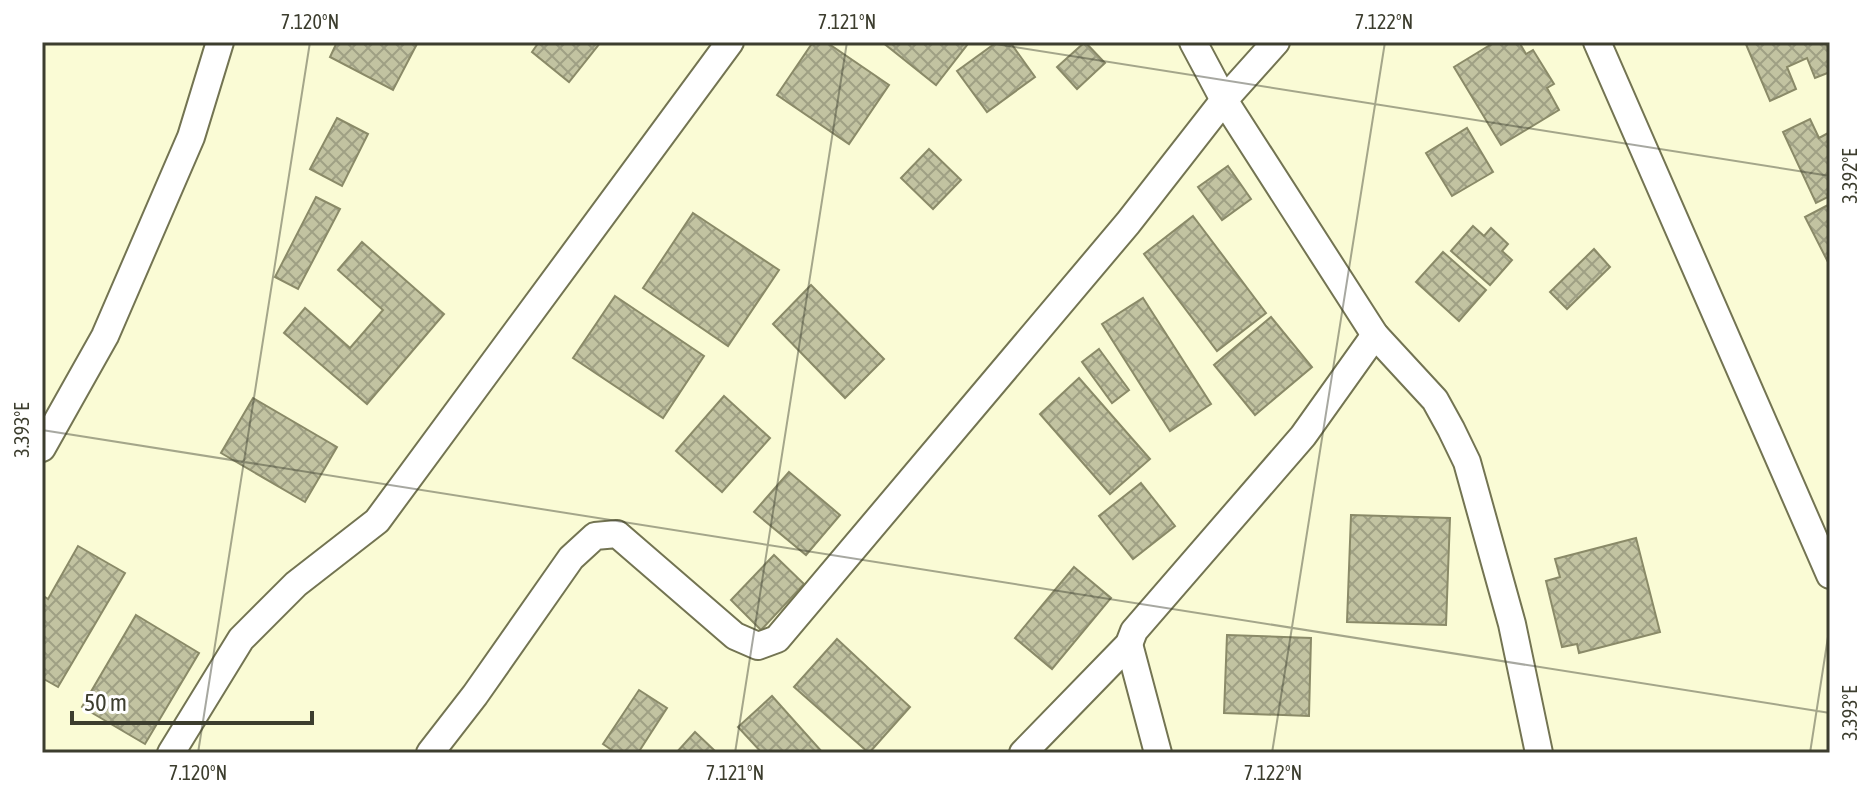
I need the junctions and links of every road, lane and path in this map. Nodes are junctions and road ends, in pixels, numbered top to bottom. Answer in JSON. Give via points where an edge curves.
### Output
{"nodes":[{"id":1,"x":220,"y":42,"type":"edge"},
{"id":2,"x":730,"y":42,"type":"edge"},
{"id":3,"x":1193,"y":42,"type":"edge"},
{"id":4,"x":1276,"y":42,"type":"edge"},
{"id":5,"x":1597,"y":42,"type":"edge"},
{"id":6,"x":1224,"y":100,"type":"junction"},
{"id":7,"x":1375,"y":335,"type":"junction"},
{"id":8,"x":42,"y":448,"type":"edge"},
{"id":9,"x":1830,"y":575,"type":"edge"},
{"id":10,"x":1129,"y":644,"type":"junction"},
{"id":11,"x":171,"y":753,"type":"edge"},
{"id":12,"x":430,"y":753,"type":"edge"},
{"id":13,"x":1023,"y":753,"type":"edge"},
{"id":14,"x":1158,"y":753,"type":"edge"},
{"id":15,"x":1539,"y":753,"type":"edge"}],
"edges":[{"from":1,"to":8,"type":"street","via":[[191,137],[105,336]]},
{"from":2,"to":11,"type":"street","via":[[377,521],[296,584],[241,639]]},
{"from":3,"to":6,"type":"street"},
{"from":4,"to":6,"type":"street"},
{"from":5,"to":9,"type":"street"},
{"from":6,"to":7,"type":"street"},
{"from":6,"to":12,"type":"street","via":[[1128,223],[777,639],[758,646],[735,636],[617,534],[595,536],[571,558]]},
{"from":7,"to":10,"type":"street","via":[[1303,436],[1134,631]]},
{"from":7,"to":15,"type":"street","via":[[1435,400],[1467,462],[1512,624]]},
{"from":10,"to":13,"type":"street"},
{"from":10,"to":14,"type":"street"}]}
